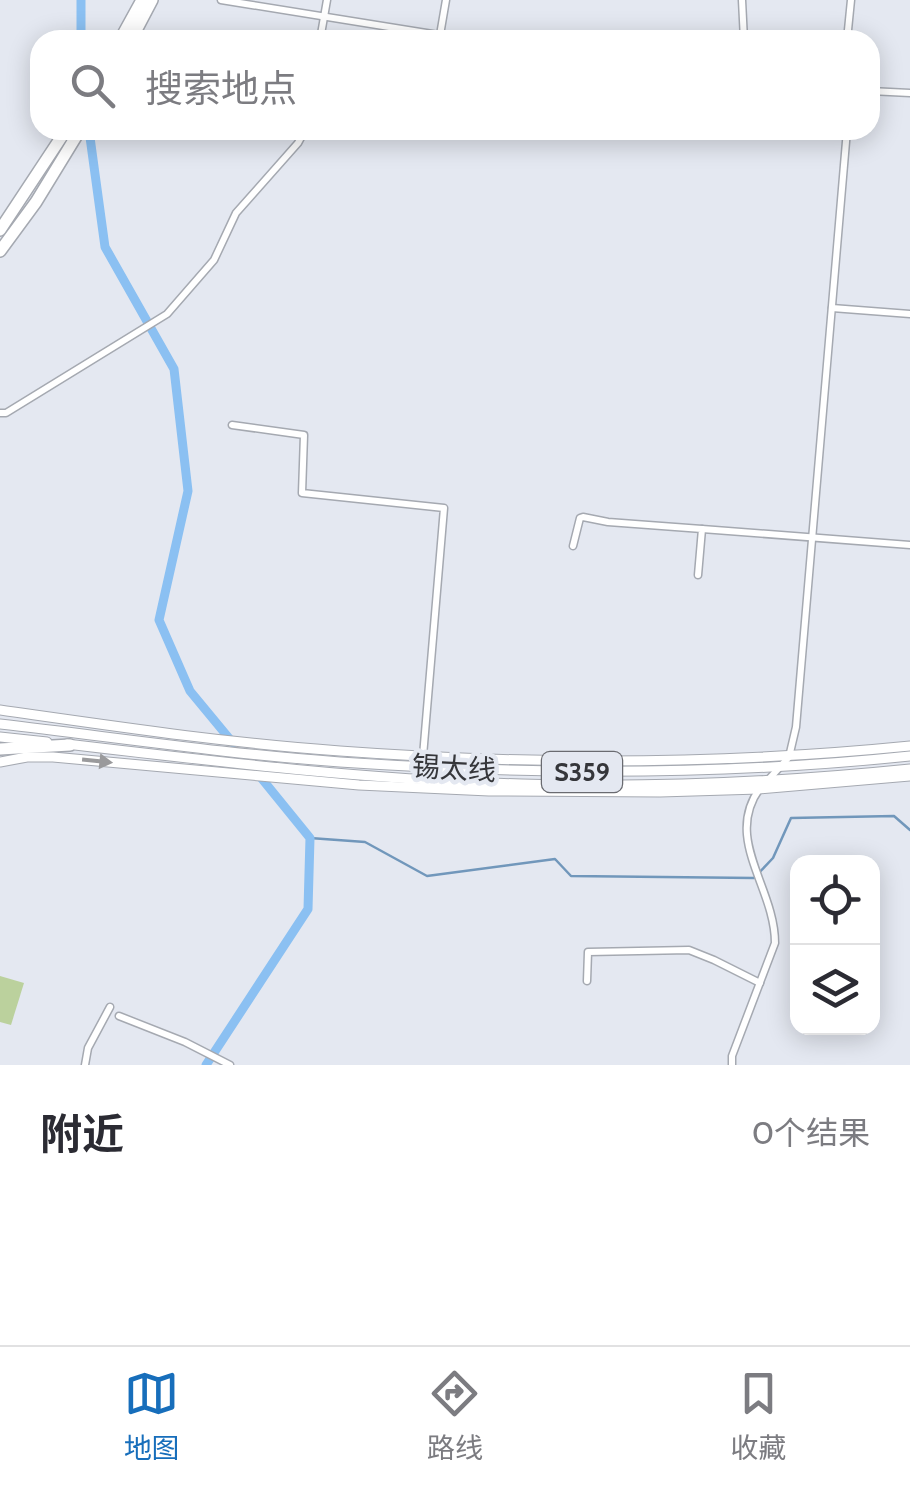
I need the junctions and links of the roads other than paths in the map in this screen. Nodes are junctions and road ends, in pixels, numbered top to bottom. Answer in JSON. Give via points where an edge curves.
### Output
{"nodes":[{"id":1,"x":142,"y":0,"type":"edge"},
{"id":2,"x":152,"y":0,"type":"edge"},
{"id":3,"x":221,"y":0,"type":"edge"},
{"id":4,"x":326,"y":0,"type":"edge"},
{"id":5,"x":446,"y":0,"type":"edge"},
{"id":6,"x":742,"y":0,"type":"edge"},
{"id":7,"x":851,"y":0,"type":"edge"},
{"id":8,"x":324,"y":16,"type":"junction"},
{"id":9,"x":126,"y":30,"type":"edge"},
{"id":10,"x":137,"y":30,"type":"edge"},
{"id":11,"x":322,"y":30,"type":"edge"},
{"id":12,"x":409,"y":30,"type":"edge"},
{"id":13,"x":441,"y":30,"type":"edge"},
{"id":14,"x":744,"y":30,"type":"edge"},
{"id":15,"x":849,"y":30,"type":"edge"},
{"id":16,"x":880,"y":92,"type":"edge"},
{"id":17,"x":910,"y":93,"type":"edge"},
{"id":18,"x":59,"y":140,"type":"edge"},
{"id":19,"x":74,"y":140,"type":"edge"},
{"id":20,"x":299,"y":140,"type":"edge"},
{"id":21,"x":846,"y":140,"type":"edge"},
{"id":22,"x":0,"y":230,"type":"edge"},
{"id":23,"x":2,"y":248,"type":"edge"},
{"id":24,"x":832,"y":308,"type":"junction"},
{"id":25,"x":910,"y":314,"type":"edge"},
{"id":26,"x":0,"y":413,"type":"edge"},
{"id":27,"x":232,"y":426,"type":"dead end"},
{"id":28,"x":702,"y":529,"type":"junction"},
{"id":29,"x":812,"y":536,"type":"junction"},
{"id":30,"x":910,"y":545,"type":"edge"},
{"id":31,"x":572,"y":546,"type":"dead end"},
{"id":32,"x":698,"y":575,"type":"dead end"},
{"id":33,"x":0,"y":710,"type":"edge"},
{"id":34,"x":0,"y":724,"type":"edge"},
{"id":35,"x":0,"y":736,"type":"edge"},
{"id":36,"x":216,"y":744,"type":"junction"},
{"id":37,"x":70,"y":745,"type":"junction"},
{"id":38,"x":910,"y":746,"type":"edge"},
{"id":39,"x":0,"y":749,"type":"edge"},
{"id":40,"x":424,"y":756,"type":"junction"},
{"id":41,"x":910,"y":756,"type":"edge"},
{"id":42,"x":789,"y":757,"type":"junction"},
{"id":43,"x":0,"y":762,"type":"edge"},
{"id":44,"x":780,"y":768,"type":"junction"},
{"id":45,"x":910,"y":769,"type":"edge"},
{"id":46,"x":910,"y":776,"type":"edge"},
{"id":47,"x":769,"y":779,"type":"junction"},
{"id":48,"x":759,"y":789,"type":"junction"},
{"id":49,"x":587,"y":982,"type":"dead end"},
{"id":50,"x":760,"y":983,"type":"junction"},
{"id":51,"x":110,"y":1007,"type":"dead end"},
{"id":52,"x":119,"y":1016,"type":"dead end"},
{"id":53,"x":85,"y":1065,"type":"edge"},
{"id":54,"x":230,"y":1065,"type":"edge"},
{"id":55,"x":732,"y":1065,"type":"edge"}],
"edges":[{"from":1,"to":9,"type":"highway"},
{"from":2,"to":10,"type":"highway"},
{"from":3,"to":8,"type":"street"},
{"from":4,"to":8,"type":"street"},
{"from":5,"to":13,"type":"street"},
{"from":6,"to":14,"type":"street"},
{"from":7,"to":15,"type":"street"},
{"from":8,"to":11,"type":"street"},
{"from":8,"to":12,"type":"street"},
{"from":16,"to":17,"type":"street"},
{"from":18,"to":22,"type":"highway"},
{"from":19,"to":23,"type":"highway"},
{"from":20,"to":26,"type":"street","via":[[236,213],[214,260],[164,316]]},
{"from":21,"to":24,"type":"street"},
{"from":24,"to":25,"type":"street"},
{"from":24,"to":29,"type":"street"},
{"from":27,"to":40,"type":"street","via":[[304,435],[302,493],[444,508]]},
{"from":28,"to":29,"type":"street"},
{"from":28,"to":31,"type":"street","via":[[583,516]]},
{"from":28,"to":32,"type":"street"},
{"from":29,"to":30,"type":"street"},
{"from":29,"to":42,"type":"street"},
{"from":33,"to":36,"type":"main road"},
{"from":34,"to":36,"type":"main road","name":"锡太线","number":"S359"},
{"from":35,"to":37,"type":"main road","name":"锡太线","number":"S359"},
{"from":36,"to":40,"type":"main road"},
{"from":36,"to":44,"type":"main road","name":"锡太线","number":"S359","via":[[336,762],[504,770]]},
{"from":37,"to":39,"type":"highway"},
{"from":37,"to":47,"type":"main road","name":"锡太线","number":"S359","via":[[266,767],[523,784]]},
{"from":38,"to":42,"type":"main road"},
{"from":40,"to":42,"type":"main road","via":[[638,762]]},
{"from":41,"to":44,"type":"main road","name":"锡太线","number":"S359"},
{"from":42,"to":44,"type":"street"},
{"from":43,"to":48,"type":"main road","one_way":true,"via":[[53,757],[489,791]]},
{"from":44,"to":47,"type":"street"},
{"from":45,"to":47,"type":"main road","name":"锡太线","number":"S359"},
{"from":46,"to":48,"type":"main road"},
{"from":47,"to":48,"type":"street"},
{"from":48,"to":50,"type":"street","via":[[750,802],[746,836],[775,930]]},
{"from":49,"to":50,"type":"street","via":[[588,952],[688,950]]},
{"from":50,"to":55,"type":"street"},
{"from":51,"to":53,"type":"street"},
{"from":52,"to":54,"type":"street"}]}
